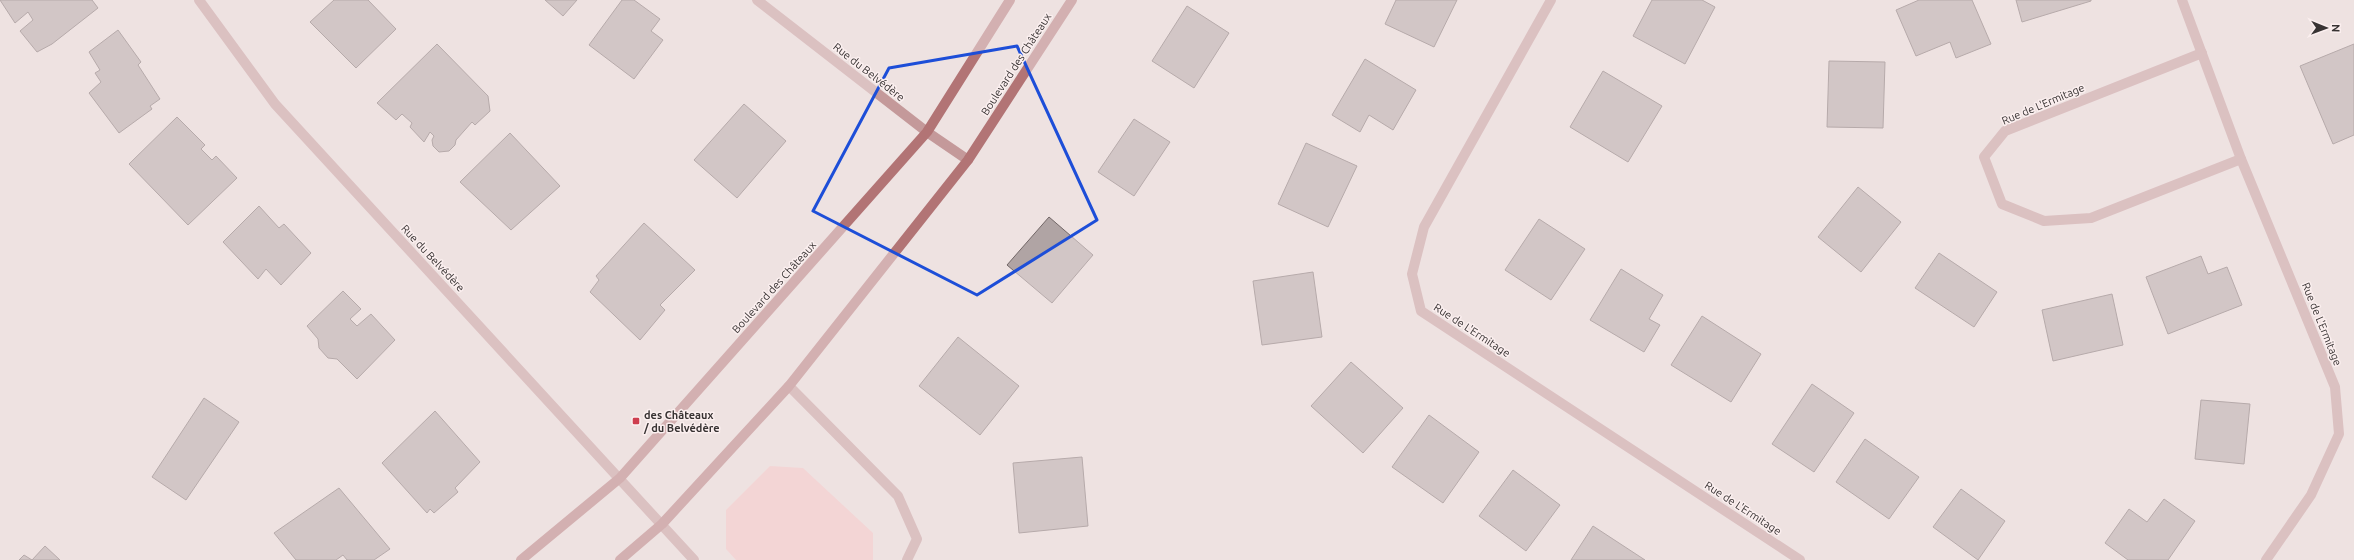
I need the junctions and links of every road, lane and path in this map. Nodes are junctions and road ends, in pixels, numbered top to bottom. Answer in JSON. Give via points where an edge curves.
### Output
{"nodes":[{"id":1,"x":199,"y":0,"type":"edge"},
{"id":2,"x":757,"y":0,"type":"edge"},
{"id":3,"x":1010,"y":0,"type":"edge"},
{"id":4,"x":1072,"y":0,"type":"edge"},
{"id":5,"x":1550,"y":0,"type":"edge"},
{"id":6,"x":2182,"y":0,"type":"edge"},
{"id":7,"x":2202,"y":53,"type":"junction"},
{"id":8,"x":927,"y":132,"type":"junction"},
{"id":9,"x":2241,"y":159,"type":"junction"},
{"id":10,"x":968,"y":160,"type":"junction"},
{"id":11,"x":788,"y":386,"type":"junction"},
{"id":12,"x":620,"y":478,"type":"junction"},
{"id":13,"x":662,"y":524,"type":"junction"},
{"id":14,"x":520,"y":560,"type":"edge"},
{"id":15,"x":620,"y":560,"type":"edge"},
{"id":16,"x":694,"y":560,"type":"edge"},
{"id":17,"x":907,"y":560,"type":"edge"},
{"id":18,"x":1800,"y":560,"type":"edge"},
{"id":19,"x":2266,"y":560,"type":"edge"}],
"edges":[{"from":1,"to":12,"type":"street","name":"Rue du Belvédère","via":[[275,104]]},
{"from":2,"to":8,"type":"street","name":"Rue du Belvédère"},
{"from":3,"to":8,"type":"street","name":"Boulevard des Châteaux"},
{"from":4,"to":10,"type":"street","name":"Boulevard des Châteaux"},
{"from":5,"to":18,"type":"street","name":"Rue de L'Ermitage","via":[[1424,227],[1412,274],[1421,311]]},
{"from":6,"to":7,"type":"street","name":"Rue de L'Ermitage"},
{"from":7,"to":9,"type":"street","name":"Rue de L'Ermitage"},
{"from":7,"to":9,"type":"street","name":"Rue de L'Ermitage","via":[[2005,131],[1984,157],[2002,204],[2044,221],[2091,218]]},
{"from":8,"to":10,"type":"street","name":"Rue du Belvédère"},
{"from":8,"to":12,"type":"street","name":"Boulevard des Châteaux"},
{"from":9,"to":19,"type":"street","name":"Rue de L'Ermitage","via":[[2335,387],[2339,434],[2311,495]]},
{"from":10,"to":11,"type":"street","name":"Boulevard des Châteaux"},
{"from":11,"to":13,"type":"street","name":"Boulevard des Châteaux"},
{"from":11,"to":17,"type":"street","via":[[898,496],[916,539]]},
{"from":12,"to":13,"type":"street","name":"Rue du Belvédère"},
{"from":12,"to":14,"type":"street","name":"Boulevard des Châteaux"},
{"from":13,"to":15,"type":"street","name":"Boulevard des Châteaux"},
{"from":13,"to":16,"type":"street"}]}
